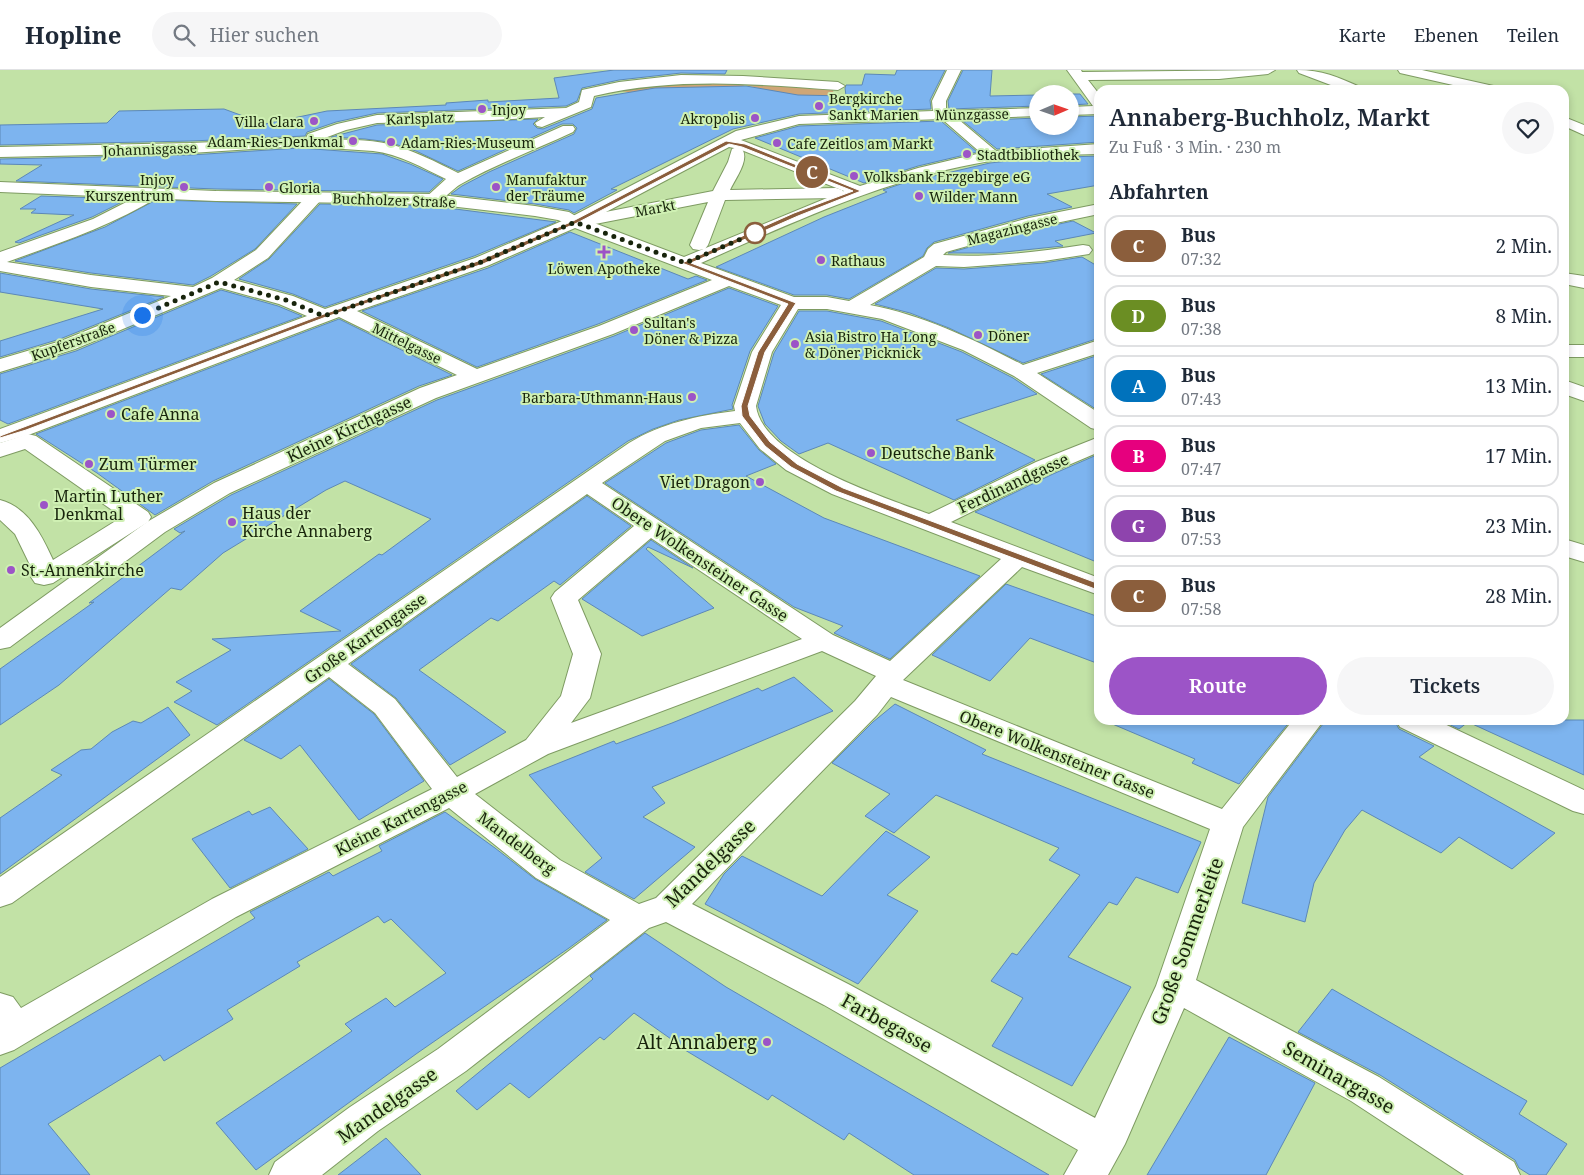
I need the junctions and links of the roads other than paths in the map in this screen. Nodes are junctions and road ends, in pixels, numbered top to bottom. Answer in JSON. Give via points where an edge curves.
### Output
{"nodes":[{"id":1,"x":954,"y":70,"type":"edge"},
{"id":2,"x":1268,"y":70,"type":"edge"},
{"id":3,"x":1304,"y":70,"type":"edge"},
{"id":4,"x":1405,"y":70,"type":"edge"},
{"id":5,"x":846,"y":72,"type":"dead end"},
{"id":6,"x":1076,"y":73,"type":"edge"},
{"id":7,"x":1344,"y":85,"type":"edge"},
{"id":8,"x":1471,"y":85,"type":"edge"},
{"id":9,"x":1094,"y":97,"type":"edge"},
{"id":10,"x":843,"y":103,"type":"junction"},
{"id":11,"x":574,"y":110,"type":"junction"},
{"id":12,"x":1094,"y":110,"type":"edge"},
{"id":13,"x":1079,"y":111,"type":"edge"},
{"id":14,"x":1029,"y":112,"type":"edge"},
{"id":15,"x":942,"y":114,"type":"junction"},
{"id":16,"x":493,"y":116,"type":"junction"},
{"id":17,"x":377,"y":119,"type":"joint"},
{"id":18,"x":542,"y":122,"type":"junction"},
{"id":19,"x":1569,"y":124,"type":"edge"},
{"id":20,"x":1584,"y":131,"type":"edge"},
{"id":21,"x":300,"y":142,"type":"junction"},
{"id":22,"x":1094,"y":149,"type":"edge"},
{"id":23,"x":0,"y":152,"type":"edge"},
{"id":24,"x":733,"y":152,"type":"junction"},
{"id":25,"x":993,"y":156,"type":"junction"},
{"id":26,"x":719,"y":157,"type":"dead end"},
{"id":27,"x":458,"y":179,"type":"junction"},
{"id":28,"x":0,"y":187,"type":"edge"},
{"id":29,"x":858,"y":191,"type":"junction"},
{"id":30,"x":154,"y":193,"type":"junction"},
{"id":31,"x":836,"y":193,"type":"dead end"},
{"id":32,"x":719,"y":195,"type":"junction"},
{"id":33,"x":743,"y":195,"type":"junction"},
{"id":34,"x":316,"y":197,"type":"junction"},
{"id":35,"x":432,"y":199,"type":"junction"},
{"id":36,"x":1094,"y":210,"type":"edge"},
{"id":37,"x":788,"y":211,"type":"dead end"},
{"id":38,"x":583,"y":221,"type":"junction"},
{"id":39,"x":1030,"y":223,"type":"junction"},
{"id":40,"x":699,"y":245,"type":"dead end"},
{"id":41,"x":1091,"y":252,"type":"edge"},
{"id":42,"x":0,"y":258,"type":"edge"},
{"id":43,"x":933,"y":260,"type":"junction"},
{"id":44,"x":685,"y":263,"type":"junction"},
{"id":45,"x":0,"y":266,"type":"edge"},
{"id":46,"x":730,"y":280,"type":"junction"},
{"id":47,"x":1569,"y":280,"type":"edge"},
{"id":48,"x":219,"y":282,"type":"junction"},
{"id":49,"x":1584,"y":282,"type":"edge"},
{"id":50,"x":196,"y":293,"type":"junction"},
{"id":51,"x":792,"y":303,"type":"junction"},
{"id":52,"x":851,"y":308,"type":"junction"},
{"id":53,"x":332,"y":313,"type":"junction"},
{"id":54,"x":1094,"y":348,"type":"edge"},
{"id":55,"x":1569,"y":351,"type":"edge"},
{"id":56,"x":1584,"y":351,"type":"edge"},
{"id":57,"x":0,"y":366,"type":"edge"},
{"id":58,"x":1022,"y":372,"type":"junction"},
{"id":59,"x":473,"y":375,"type":"junction"},
{"id":60,"x":1569,"y":388,"type":"edge"},
{"id":61,"x":1584,"y":395,"type":"edge"},
{"id":62,"x":746,"y":416,"type":"junction"},
{"id":63,"x":1094,"y":420,"type":"edge"},
{"id":64,"x":0,"y":436,"type":"edge"},
{"id":65,"x":1094,"y":446,"type":"edge"},
{"id":66,"x":0,"y":450,"type":"edge"},
{"id":67,"x":587,"y":484,"type":"junction"},
{"id":68,"x":0,"y":507,"type":"edge"},
{"id":69,"x":929,"y":524,"type":"junction"},
{"id":70,"x":650,"y":526,"type":"junction"},
{"id":71,"x":1569,"y":549,"type":"edge"},
{"id":72,"x":1584,"y":554,"type":"edge"},
{"id":73,"x":1018,"y":557,"type":"junction"},
{"id":74,"x":1094,"y":585,"type":"edge"},
{"id":75,"x":0,"y":641,"type":"edge"},
{"id":76,"x":824,"y":642,"type":"junction"},
{"id":77,"x":329,"y":662,"type":"junction"},
{"id":78,"x":890,"y":679,"type":"junction"},
{"id":79,"x":1305,"y":725,"type":"edge"},
{"id":80,"x":1421,"y":725,"type":"edge"},
{"id":81,"x":537,"y":747,"type":"junction"},
{"id":82,"x":452,"y":793,"type":"junction"},
{"id":83,"x":1584,"y":803,"type":"edge"},
{"id":84,"x":1228,"y":824,"type":"junction"},
{"id":85,"x":0,"y":894,"type":"edge"},
{"id":86,"x":652,"y":913,"type":"junction"},
{"id":87,"x":1175,"y":986,"type":"junction"},
{"id":88,"x":5,"y":1026,"type":"edge"},
{"id":89,"x":1104,"y":1144,"type":"junction"},
{"id":90,"x":290,"y":1175,"type":"edge"},
{"id":91,"x":1085,"y":1175,"type":"edge"},
{"id":92,"x":1499,"y":1175,"type":"edge"}],
"edges":[{"from":1,"to":15,"type":"street","via":[[939,101]]},
{"from":2,"to":6,"type":"street","via":[[1219,75]]},
{"from":3,"to":7,"type":"street"},
{"from":4,"to":8,"type":"street"},
{"from":5,"to":10,"type":"street"},
{"from":6,"to":9,"type":"street"},
{"from":10,"to":11,"type":"street","name":"Karlsplatz","via":[[734,78],[689,77],[612,86],[588,93],[586,104]]},
{"from":10,"to":15,"type":"street","name":"Münzgasse"},
{"from":10,"to":24,"type":"street","name":"Münzgasse","via":[[799,120],[741,134]]},
{"from":11,"to":16,"type":"street","name":"Karlsplatz"},
{"from":11,"to":18,"type":"street","name":"Karlsplatz"},
{"from":12,"to":13,"type":"street"},
{"from":14,"to":15,"type":"street","name":"Münzgasse"},
{"from":15,"to":25,"type":"street"},
{"from":16,"to":17,"type":"street","name":"Karlsplatz"},
{"from":16,"to":18,"type":"street","name":"Karlsplatz"},
{"from":17,"to":21,"type":"street","name":"Johannisgasse"},
{"from":18,"to":27,"type":"street","name":"Karlsplatz","via":[[568,129]]},
{"from":19,"to":20,"type":"street"},
{"from":21,"to":23,"type":"street","name":"Johannisgasse"},
{"from":21,"to":27,"type":"street","name":"Johannisgasse","via":[[387,148]]},
{"from":22,"to":25,"type":"street"},
{"from":24,"to":26,"type":"street"},
{"from":24,"to":29,"type":"street","via":[[744,146]]},
{"from":24,"to":32,"type":"street"},
{"from":24,"to":38,"type":"street","name":"Markt"},
{"from":25,"to":29,"type":"street","via":[[959,162]]},
{"from":27,"to":35,"type":"street"},
{"from":28,"to":30,"type":"street","name":"Buchholzer Straße"},
{"from":29,"to":44,"type":"street","via":[[796,214]]},
{"from":30,"to":34,"type":"street","name":"Buchholzer Straße"},
{"from":30,"to":42,"type":"street","via":[[104,220]]},
{"from":31,"to":33,"type":"street","name":"Markt"},
{"from":32,"to":33,"type":"street","name":"Markt"},
{"from":32,"to":38,"type":"street","name":"Markt"},
{"from":32,"to":40,"type":"street"},
{"from":33,"to":37,"type":"street","name":"Markt"},
{"from":34,"to":35,"type":"street","name":"Buchholzer Straße"},
{"from":34,"to":48,"type":"street","name":"Kupferstraße","via":[[262,254]]},
{"from":35,"to":38,"type":"street","name":"Buchholzer Straße","via":[[535,211]]},
{"from":36,"to":39,"type":"street","name":"Magazingasse"},
{"from":38,"to":44,"type":"street","name":"Markt"},
{"from":38,"to":53,"type":"street","via":[[481,262]]},
{"from":39,"to":41,"type":"street"},
{"from":39,"to":43,"type":"street","name":"Magazingasse","via":[[940,248],[934,253]]},
{"from":41,"to":43,"type":"street","via":[[964,262]]},
{"from":43,"to":52,"type":"street","name":"Magazingasse"},
{"from":44,"to":46,"type":"street","name":"Markt"},
{"from":45,"to":50,"type":"street"},
{"from":46,"to":51,"type":"street","name":"Markt"},
{"from":46,"to":59,"type":"street","name":"Kleine Kirchgasse","via":[[606,330]]},
{"from":47,"to":49,"type":"street"},
{"from":48,"to":50,"type":"street","name":"Kupferstraße"},
{"from":48,"to":53,"type":"street","name":"Mittelgasse"},
{"from":50,"to":57,"type":"street","name":"Kupferstraße","via":[[68,345]]},
{"from":51,"to":52,"type":"street","via":[[827,303]]},
{"from":51,"to":62,"type":"street","via":[[762,352],[744,406]]},
{"from":52,"to":58,"type":"street","via":[[887,314],[970,346]]},
{"from":53,"to":59,"type":"street","name":"Mittelgasse"},
{"from":53,"to":64,"type":"street"},
{"from":54,"to":58,"type":"street"},
{"from":55,"to":56,"type":"street"},
{"from":58,"to":63,"type":"street"},
{"from":59,"to":75,"type":"street","name":"Kleine Kirchgasse","via":[[222,488],[156,527]]},
{"from":60,"to":61,"type":"street"},
{"from":62,"to":67,"type":"street","name":"Große Kartengasse","via":[[698,422],[657,436]]},
{"from":62,"to":69,"type":"street","via":[[768,444],[794,465],[840,490]]},
{"from":65,"to":69,"type":"street","name":"Ferdinandgasse"},
{"from":66,"to":68,"type":"street","via":[[28,440],[139,517],[44,577],[45,569],[26,530]]},
{"from":67,"to":70,"type":"street","name":"Obere Wolkensteiner Gasse"},
{"from":67,"to":77,"type":"street","name":"Große Kartengasse"},
{"from":69,"to":73,"type":"street"},
{"from":70,"to":76,"type":"street","name":"Obere Wolkensteiner Gasse"},
{"from":70,"to":81,"type":"street","via":[[564,598],[586,654],[575,698]]},
{"from":71,"to":72,"type":"street"},
{"from":73,"to":74,"type":"street"},
{"from":73,"to":78,"type":"street","name":"Mandelgasse"},
{"from":76,"to":78,"type":"street","name":"Obere Wolkensteiner Gasse"},
{"from":76,"to":81,"type":"street","name":"Kleine Kartengasse"},
{"from":77,"to":82,"type":"street","name":"Mandelberg","via":[[385,706]]},
{"from":77,"to":85,"type":"street","name":"Große Kartengasse"},
{"from":78,"to":84,"type":"street","name":"Obere Wolkensteiner Gasse"},
{"from":78,"to":86,"type":"street","name":"Mandelgasse","via":[[866,708]]},
{"from":79,"to":84,"type":"street","name":"Große Sommerleite"},
{"from":80,"to":83,"type":"street"},
{"from":81,"to":82,"type":"street","name":"Kleine Kartengasse"},
{"from":82,"to":86,"type":"street","name":"Mandelberg","via":[[548,870]]},
{"from":82,"to":88,"type":"street","name":"Kleine Kartengasse","via":[[224,908]]},
{"from":84,"to":87,"type":"street","name":"Große Sommerleite"},
{"from":86,"to":89,"type":"street","name":"Farbegasse","via":[[837,995]]},
{"from":86,"to":90,"type":"street","name":"Mandelgasse"},
{"from":87,"to":89,"type":"street","name":"Große Sommerleite"},
{"from":87,"to":92,"type":"street","name":"Seminargasse","via":[[1365,1089]]},
{"from":89,"to":91,"type":"street","name":"Große Sommerleite"}]}
